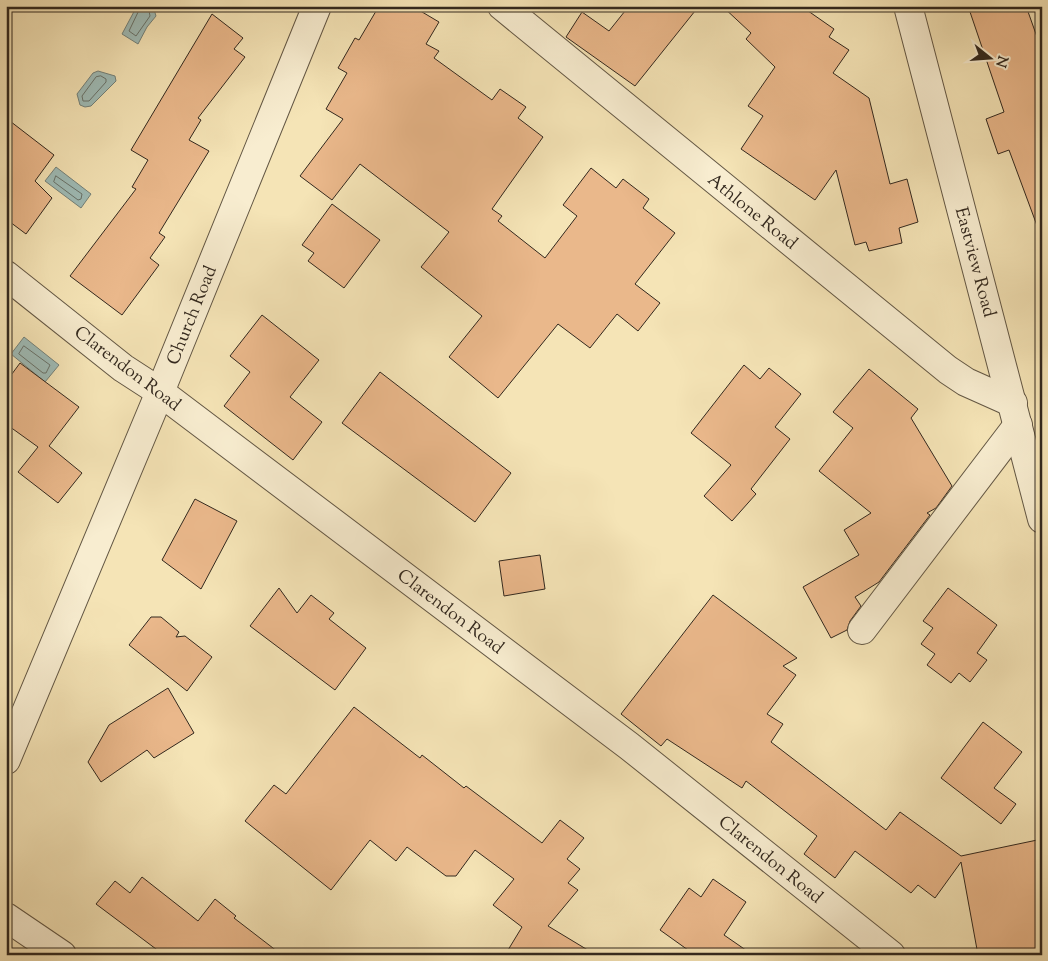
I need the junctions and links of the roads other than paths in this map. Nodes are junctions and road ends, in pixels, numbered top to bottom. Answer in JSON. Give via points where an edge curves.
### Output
{"nodes":[{"id":1,"x":317,"y":6,"type":"edge"},
{"id":2,"x":502,"y":6,"type":"edge"},
{"id":3,"x":908,"y":6,"type":"edge"},
{"id":4,"x":6,"y":275,"type":"edge"},
{"id":5,"x":160,"y":392,"type":"junction"},
{"id":6,"x":1016,"y":414,"type":"junction"},
{"id":7,"x":1042,"y":519,"type":"edge"},
{"id":8,"x":862,"y":630,"type":"dead end"},
{"id":9,"x":6,"y":760,"type":"edge"},
{"id":10,"x":6,"y":916,"type":"edge"},
{"id":11,"x":62,"y":955,"type":"edge"},
{"id":12,"x":891,"y":955,"type":"edge"}],
"edges":[{"from":1,"to":5,"type":"street","name":"Church Road"},
{"from":2,"to":6,"type":"street","name":"Athlone Road","via":[[948,370]]},
{"from":3,"to":6,"type":"street","name":"Eastview Road"},
{"from":4,"to":5,"type":"street","name":"Clarendon Road","via":[[123,368]]},
{"from":5,"to":9,"type":"street","name":"Church Road"},
{"from":5,"to":12,"type":"street","name":"Clarendon Road","via":[[629,746]]},
{"from":6,"to":7,"type":"street","name":"Eastview Road"},
{"from":6,"to":8,"type":"street"},
{"from":10,"to":11,"type":"street"}]}
